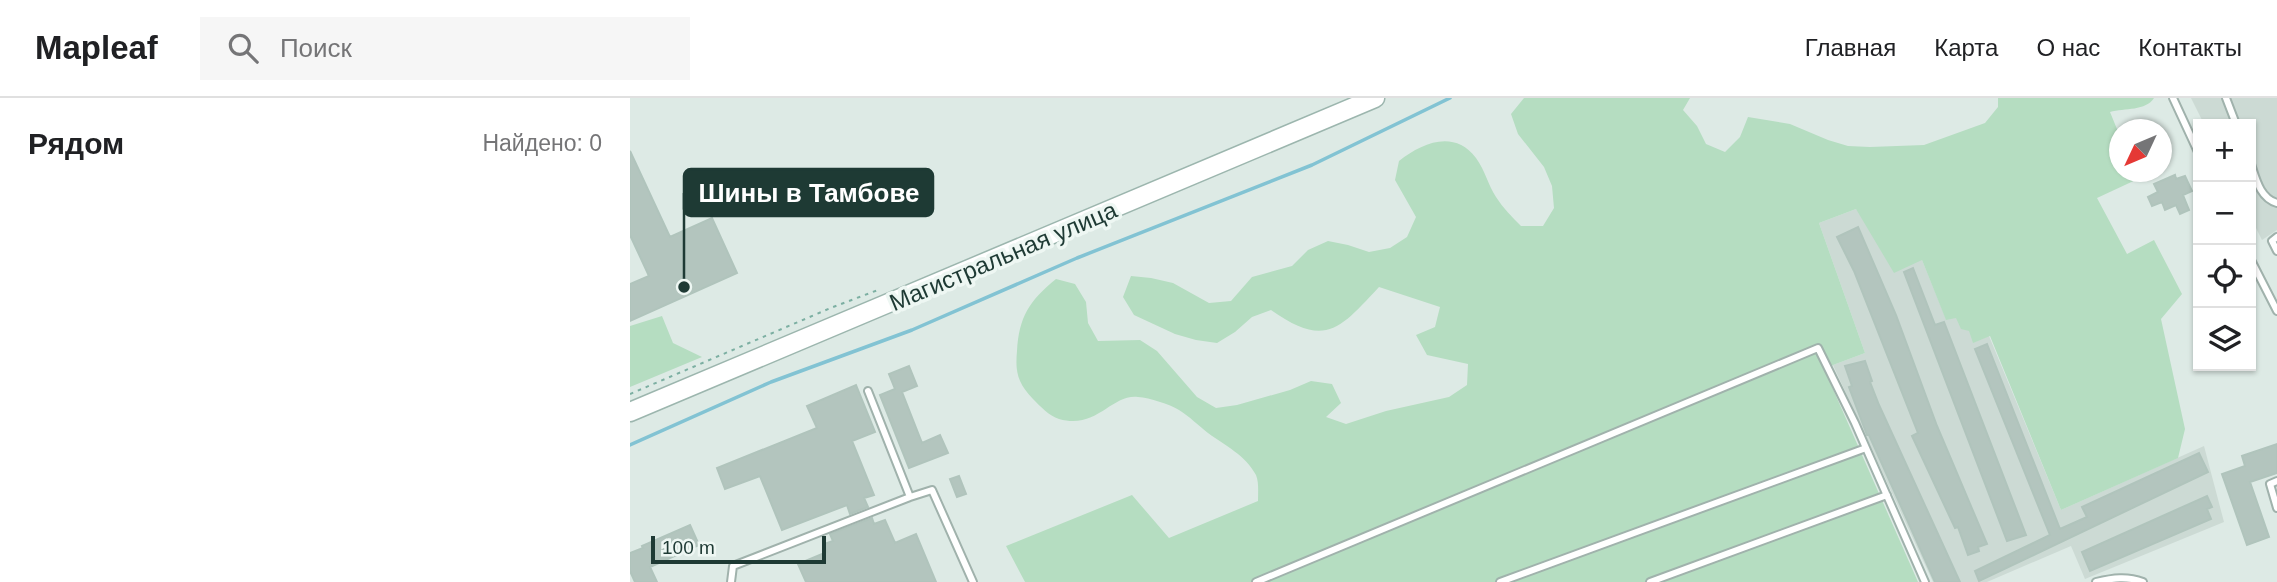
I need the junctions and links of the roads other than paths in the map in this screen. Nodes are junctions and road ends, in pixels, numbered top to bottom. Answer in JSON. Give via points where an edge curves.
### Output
{"nodes":[{"id":1,"x":1375,"y":98,"type":"edge"},
{"id":2,"x":2173,"y":98,"type":"edge"},
{"id":3,"x":2226,"y":98,"type":"edge"},
{"id":4,"x":2234,"y":119,"type":"edge"},
{"id":5,"x":2193,"y":141,"type":"edge"},
{"id":6,"x":2256,"y":177,"type":"edge"},
{"id":7,"x":2277,"y":203,"type":"edge"},
{"id":8,"x":2277,"y":237,"type":"edge"},
{"id":9,"x":2277,"y":251,"type":"edge"},
{"id":10,"x":2256,"y":270,"type":"edge"},
{"id":11,"x":2277,"y":312,"type":"edge"},
{"id":12,"x":868,"y":391,"type":"dead end"},
{"id":13,"x":630,"y":412,"type":"edge"},
{"id":14,"x":1866,"y":448,"type":"junction"},
{"id":15,"x":2277,"y":481,"type":"edge"},
{"id":16,"x":1887,"y":495,"type":"junction"},
{"id":17,"x":910,"y":497,"type":"junction"},
{"id":18,"x":2277,"y":508,"type":"edge"},
{"id":19,"x":731,"y":582,"type":"edge"},
{"id":20,"x":973,"y":582,"type":"edge"},
{"id":21,"x":1256,"y":582,"type":"edge"},
{"id":22,"x":1500,"y":582,"type":"edge"},
{"id":23,"x":1650,"y":582,"type":"edge"},
{"id":24,"x":1925,"y":582,"type":"edge"},
{"id":25,"x":2096,"y":582,"type":"edge"},
{"id":26,"x":2143,"y":582,"type":"edge"}],
"edges":[{"from":1,"to":13,"type":"main road","name":"Магистральная улица"},
{"from":2,"to":5,"type":"lane"},
{"from":3,"to":4,"type":"lane"},
{"from":6,"to":7,"type":"lane","via":[[2263,195]]},
{"from":8,"to":9,"type":"lane","via":[[2272,241]]},
{"from":10,"to":11,"type":"lane"},
{"from":12,"to":17,"type":"lane"},
{"from":14,"to":16,"type":"lane"},
{"from":14,"to":21,"type":"lane","via":[[1818,348]]},
{"from":14,"to":22,"type":"lane"},
{"from":15,"to":18,"type":"lane","via":[[2270,484]]},
{"from":16,"to":23,"type":"lane"},
{"from":16,"to":24,"type":"lane"},
{"from":17,"to":19,"type":"lane","via":[[733,566]]},
{"from":17,"to":20,"type":"lane","via":[[932,491]]},
{"from":25,"to":26,"type":"lane","via":[[2132,578]]}]}
